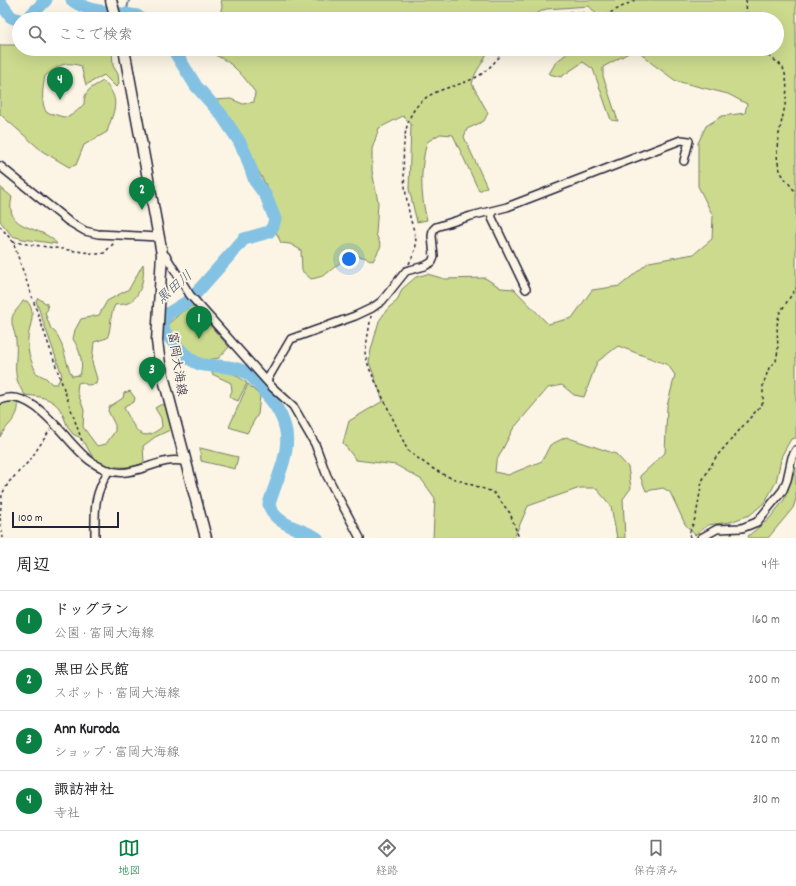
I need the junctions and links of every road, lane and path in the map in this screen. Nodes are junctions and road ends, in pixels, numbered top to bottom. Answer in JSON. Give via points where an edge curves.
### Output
{"nodes":[{"id":1,"x":111,"y":0,"type":"edge"},
{"id":2,"x":635,"y":0,"type":"edge"},
{"id":3,"x":746,"y":0,"type":"edge"},
{"id":4,"x":114,"y":12,"type":"edge"},
{"id":5,"x":612,"y":12,"type":"edge"},
{"id":6,"x":747,"y":12,"type":"edge"},
{"id":7,"x":125,"y":56,"type":"edge"},
{"id":8,"x":499,"y":56,"type":"edge"},
{"id":9,"x":768,"y":56,"type":"edge"},
{"id":10,"x":684,"y":161,"type":"dead end"},
{"id":11,"x":0,"y":166,"type":"edge"},
{"id":12,"x":796,"y":193,"type":"edge"},
{"id":13,"x":491,"y":212,"type":"junction"},
{"id":14,"x":0,"y":226,"type":"edge"},
{"id":15,"x":121,"y":235,"type":"junction"},
{"id":16,"x":159,"y":237,"type":"junction"},
{"id":17,"x":13,"y":242,"type":"junction"},
{"id":18,"x":162,"y":254,"type":"junction"},
{"id":19,"x":406,"y":272,"type":"junction"},
{"id":20,"x":796,"y":288,"type":"edge"},
{"id":21,"x":526,"y":289,"type":"dead end"},
{"id":22,"x":372,"y":308,"type":"junction"},
{"id":23,"x":267,"y":380,"type":"junction"},
{"id":24,"x":0,"y":400,"type":"edge"},
{"id":25,"x":54,"y":423,"type":"junction"},
{"id":26,"x":83,"y":445,"type":"dead end"},
{"id":27,"x":796,"y":450,"type":"edge"},
{"id":28,"x":186,"y":462,"type":"junction"},
{"id":29,"x":109,"y":470,"type":"junction"},
{"id":30,"x":0,"y":517,"type":"edge"},
{"id":31,"x":3,"y":538,"type":"edge"},
{"id":32,"x":95,"y":538,"type":"edge"},
{"id":33,"x":206,"y":538,"type":"edge"},
{"id":34,"x":360,"y":538,"type":"edge"},
{"id":35,"x":519,"y":538,"type":"edge"},
{"id":36,"x":690,"y":538,"type":"edge"},
{"id":37,"x":701,"y":538,"type":"edge"}],
"edges":[{"from":1,"to":4,"type":"main road"},
{"from":2,"to":5,"type":"path"},
{"from":3,"to":6,"type":"path"},
{"from":7,"to":16,"type":"main road","name":"富岡大海線"},
{"from":8,"to":19,"type":"path","via":[[483,73],[429,96],[414,110],[405,143],[404,172],[416,245]]},
{"from":9,"to":12,"type":"path","via":[[782,67],[788,80],[789,91],[777,154],[779,169]]},
{"from":10,"to":13,"type":"street","via":[[689,140],[681,140]]},
{"from":11,"to":15,"type":"street","via":[[62,216],[85,231]]},
{"from":13,"to":19,"type":"street","via":[[436,227],[432,236],[432,262]]},
{"from":13,"to":21,"type":"street"},
{"from":14,"to":17,"type":"path"},
{"from":15,"to":16,"type":"street"},
{"from":15,"to":17,"type":"path","via":[[104,253],[70,251]]},
{"from":16,"to":18,"type":"main road","name":"富岡大海線"},
{"from":17,"to":26,"type":"path"},
{"from":18,"to":23,"type":"street","via":[[166,256],[192,297]]},
{"from":18,"to":28,"type":"main road","name":"富岡大海線","via":[[157,341],[165,389]]},
{"from":19,"to":22,"type":"street","via":[[382,301]]},
{"from":20,"to":36,"type":"path","via":[[779,314],[778,350],[776,361],[769,368],[763,385],[763,403],[716,457],[702,481]]},
{"from":22,"to":23,"type":"street","via":[[325,328],[290,339]]},
{"from":22,"to":35,"type":"path","via":[[365,354],[408,451],[446,476],[493,492],[510,513]]},
{"from":23,"to":34,"type":"street","via":[[293,406],[302,420],[315,444],[327,476]]},
{"from":24,"to":25,"type":"street","via":[[13,397],[21,399]]},
{"from":25,"to":29,"type":"street","via":[[89,461]]},
{"from":25,"to":30,"type":"path","via":[[30,460],[5,488]]},
{"from":27,"to":37,"type":"street","via":[[783,490],[757,522],[742,528],[716,529]]},
{"from":28,"to":29,"type":"street","via":[[161,462],[131,473]]},
{"from":28,"to":33,"type":"main road","name":"富岡大海線"},
{"from":29,"to":32,"type":"street","via":[[99,486],[96,498]]},
{"from":30,"to":31,"type":"path"}]}
